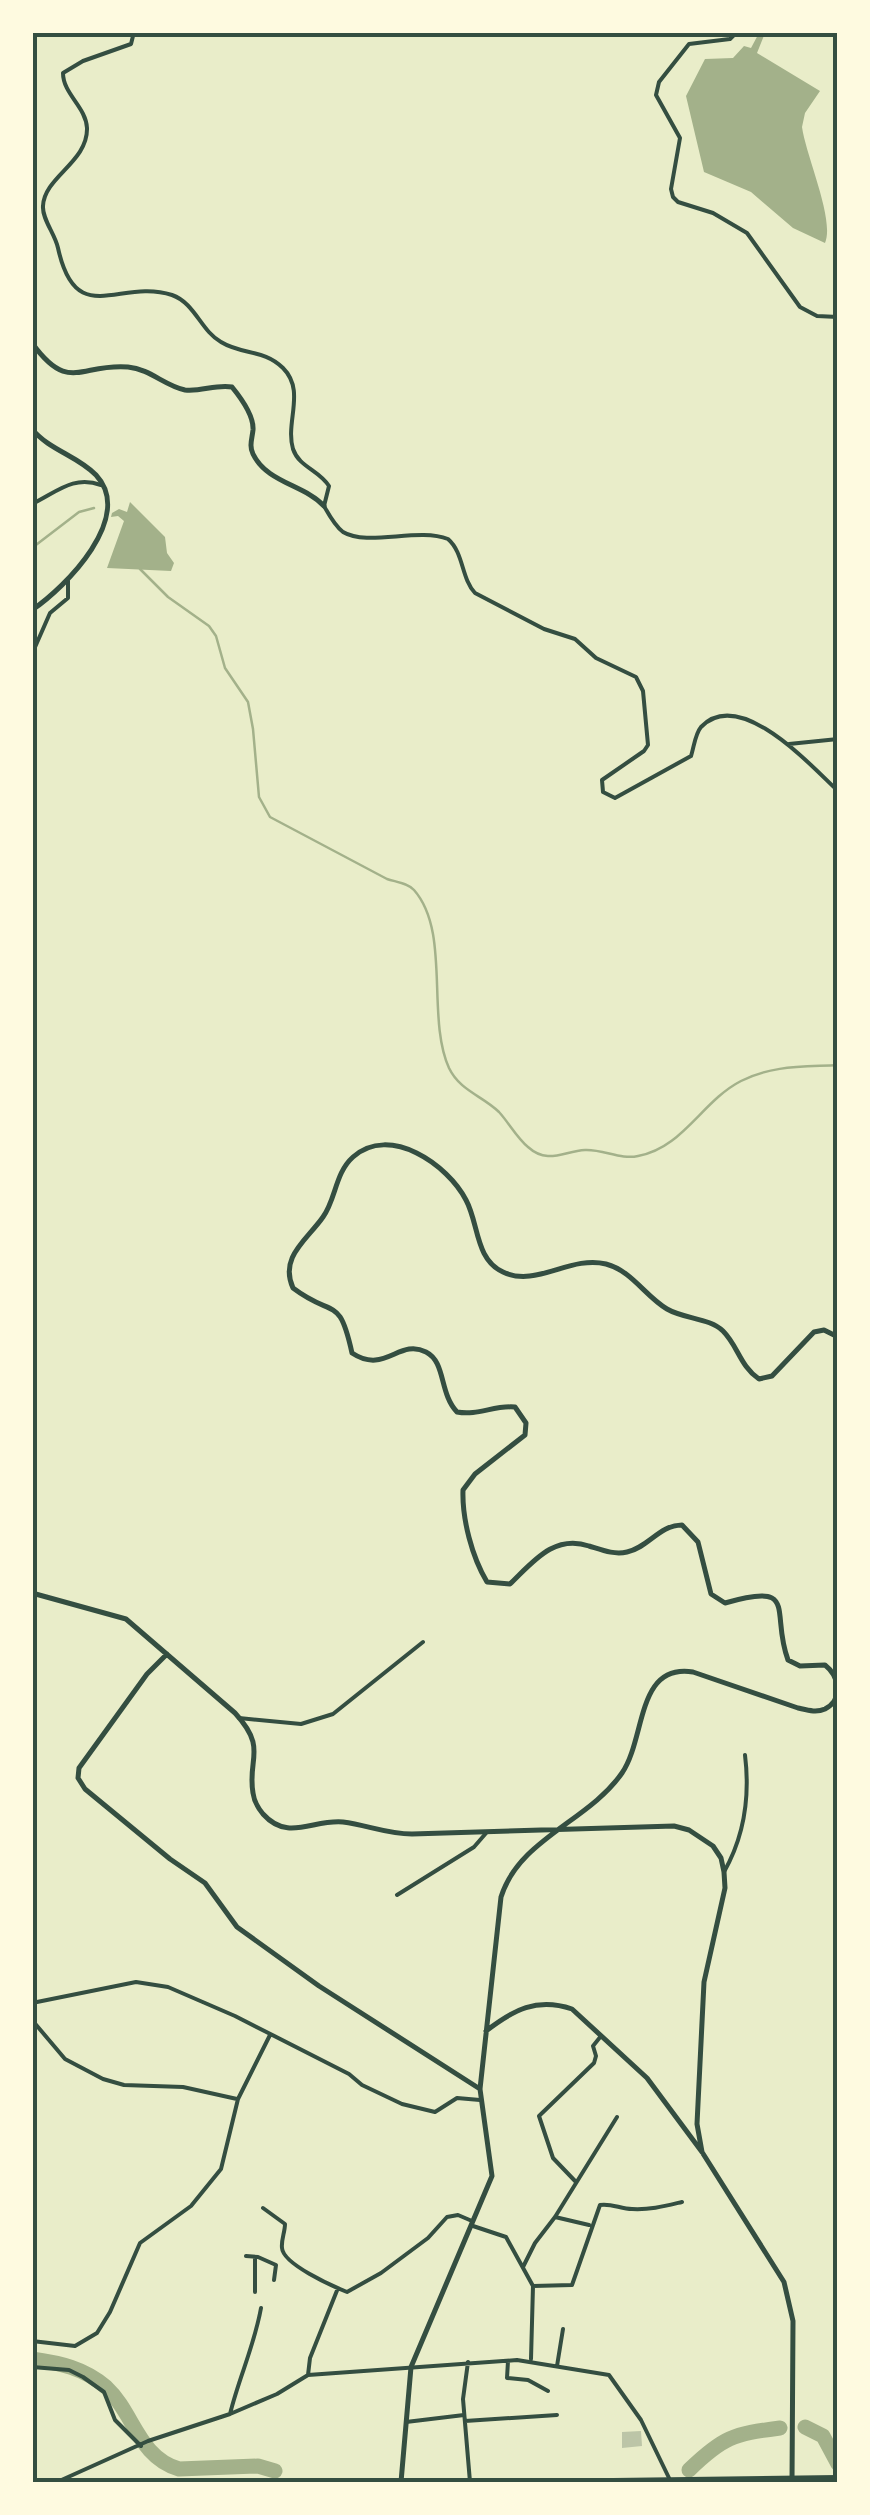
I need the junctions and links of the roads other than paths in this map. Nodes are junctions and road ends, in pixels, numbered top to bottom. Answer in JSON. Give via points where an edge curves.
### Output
{"nodes":[{"id":1,"x":134,"y":32,"type":"edge"},
{"id":2,"x":737,"y":32,"type":"edge"},
{"id":3,"x":838,"y":317,"type":"edge"},
{"id":4,"x":32,"y":343,"type":"edge"},
{"id":5,"x":32,"y":429,"type":"edge"},
{"id":6,"x":106,"y":487,"type":"junction"},
{"id":7,"x":32,"y":504,"type":"edge"},
{"id":8,"x":324,"y":506,"type":"junction"},
{"id":9,"x":68,"y":580,"type":"junction"},
{"id":10,"x":32,"y":610,"type":"edge"},
{"id":11,"x":32,"y":654,"type":"edge"},
{"id":12,"x":838,"y":739,"type":"edge"},
{"id":13,"x":789,"y":744,"type":"junction"},
{"id":14,"x":838,"y":790,"type":"edge"},
{"id":15,"x":838,"y":1337,"type":"edge"},
{"id":16,"x":32,"y":1594,"type":"edge"},
{"id":17,"x":423,"y":1642,"type":"dead end"},
{"id":18,"x":167,"y":1654,"type":"junction"},
{"id":19,"x":239,"y":1718,"type":"junction"},
{"id":20,"x":745,"y":1755,"type":"dead end"},
{"id":21,"x":488,"y":1831,"type":"junction"},
{"id":22,"x":724,"y":1872,"type":"junction"},
{"id":23,"x":397,"y":1895,"type":"dead end"},
{"id":24,"x":32,"y":2002,"type":"edge"},
{"id":25,"x":32,"y":2020,"type":"edge"},
{"id":26,"x":486,"y":2031,"type":"junction"},
{"id":27,"x":603,"y":2034,"type":"junction"},
{"id":28,"x":270,"y":2035,"type":"junction"},
{"id":29,"x":480,"y":2089,"type":"junction"},
{"id":30,"x":238,"y":2099,"type":"junction"},
{"id":31,"x":480,"y":2100,"type":"junction"},
{"id":32,"x":617,"y":2117,"type":"dead end"},
{"id":33,"x":702,"y":2152,"type":"junction"},
{"id":34,"x":576,"y":2182,"type":"junction"},
{"id":35,"x":682,"y":2202,"type":"dead end"},
{"id":36,"x":263,"y":2208,"type":"dead end"},
{"id":37,"x":555,"y":2217,"type":"junction"},
{"id":38,"x":474,"y":2224,"type":"junction"},
{"id":39,"x":591,"y":2225,"type":"junction"},
{"id":40,"x":246,"y":2256,"type":"dead end"},
{"id":41,"x":255,"y":2258,"type":"junction"},
{"id":42,"x":287,"y":2258,"type":"junction"},
{"id":43,"x":276,"y":2265,"type":"junction"},
{"id":44,"x":523,"y":2267,"type":"junction"},
{"id":45,"x":274,"y":2280,"type":"dead end"},
{"id":46,"x":533,"y":2286,"type":"junction"},
{"id":47,"x":338,"y":2288,"type":"junction"},
{"id":48,"x":255,"y":2292,"type":"dead end"},
{"id":49,"x":262,"y":2308,"type":"dead end"},
{"id":50,"x":563,"y":2329,"type":"dead end"},
{"id":51,"x":32,"y":2342,"type":"edge"},
{"id":52,"x":508,"y":2360,"type":"junction"},
{"id":53,"x":531,"y":2361,"type":"junction"},
{"id":54,"x":468,"y":2362,"type":"junction"},
{"id":55,"x":32,"y":2366,"type":"edge"},
{"id":56,"x":557,"y":2366,"type":"junction"},
{"id":57,"x":411,"y":2367,"type":"junction"},
{"id":58,"x":308,"y":2375,"type":"junction"},
{"id":59,"x":548,"y":2391,"type":"dead end"},
{"id":60,"x":230,"y":2414,"type":"junction"},
{"id":61,"x":557,"y":2415,"type":"dead end"},
{"id":62,"x":465,"y":2418,"type":"junction"},
{"id":63,"x":406,"y":2422,"type":"junction"},
{"id":64,"x":141,"y":2446,"type":"junction"},
{"id":65,"x":838,"y":2478,"type":"edge"},
{"id":66,"x":670,"y":2480,"type":"junction"},
{"id":67,"x":792,"y":2480,"type":"edge"},
{"id":68,"x":56,"y":2482,"type":"edge"},
{"id":69,"x":401,"y":2482,"type":"edge"},
{"id":70,"x":470,"y":2482,"type":"edge"},
{"id":71,"x":538,"y":2482,"type":"edge"}],
"edges":[{"from":1,"to":8,"type":"street","via":[[131,44],[64,73],[87,132],[84,147],[42,207],[62,268],[68,282],[90,295],[176,296],[221,343],[263,353],[286,370],[295,399],[291,442],[296,458],[329,486]]},
{"from":2,"to":3,"type":"street","via":[[689,44],[659,82],[656,95],[680,138],[674,197],[747,234],[800,307]]},
{"from":4,"to":8,"type":"street","via":[[50,365],[68,373],[124,366],[182,389],[232,387],[252,420],[255,458]]},
{"from":5,"to":6,"type":"street"},
{"from":6,"to":7,"type":"street","via":[[71,483]]},
{"from":6,"to":9,"type":"street","via":[[109,500],[94,545]]},
{"from":8,"to":13,"type":"street","via":[[347,534],[448,538],[475,593],[576,639],[596,658],[636,677],[648,746],[602,780],[608,797],[690,756],[698,732],[715,720],[745,718]]},
{"from":9,"to":10,"type":"street"},
{"from":9,"to":11,"type":"street","via":[[68,598],[50,613]]},
{"from":12,"to":13,"type":"street"},
{"from":13,"to":14,"type":"street"},
{"from":15,"to":26,"type":"street","via":[[814,1332],[772,1376],[759,1379],[718,1327],[664,1308],[608,1264],[569,1264],[527,1277],[499,1270],[488,1262],[454,1182],[402,1146],[354,1156],[328,1210],[290,1259],[293,1288],[343,1317],[352,1354],[377,1362],[426,1352],[441,1368],[446,1401],[456,1412],[501,1406],[523,1417],[525,1436],[463,1490],[471,1542],[487,1582],[510,1584],[566,1542],[620,1554],[682,1525],[698,1542],[711,1594],[725,1603],[772,1597],[781,1607],[788,1660],[825,1665],[837,1683],[837,1697],[816,1711],[678,1669],[652,1686],[624,1770],[604,1796],[525,1858],[506,1882]]},
{"from":16,"to":18,"type":"street","via":[[126,1620]]},
{"from":17,"to":19,"type":"street","via":[[334,1714],[301,1724]]},
{"from":18,"to":19,"type":"street"},
{"from":18,"to":29,"type":"street","via":[[79,1768],[78,1778],[205,1883],[237,1927]]},
{"from":19,"to":21,"type":"street","via":[[254,1747],[253,1796],[282,1828],[332,1822],[395,1834]]},
{"from":20,"to":22,"type":"street","via":[[748,1802]]},
{"from":21,"to":22,"type":"street","via":[[674,1826],[713,1846]]},
{"from":21,"to":23,"type":"street","via":[[474,1848]]},
{"from":22,"to":33,"type":"street","via":[[704,1982],[697,2124]]},
{"from":24,"to":28,"type":"street","via":[[152,1982]]},
{"from":25,"to":30,"type":"street","via":[[65,2059],[103,2078]]},
{"from":26,"to":27,"type":"street","via":[[526,2006],[556,2003]]},
{"from":26,"to":29,"type":"street"},
{"from":27,"to":33,"type":"street","via":[[647,2078]]},
{"from":27,"to":34,"type":"street","via":[[593,2046],[594,2063],[539,2116],[553,2158]]},
{"from":28,"to":30,"type":"street"},
{"from":28,"to":31,"type":"street","via":[[422,2111],[435,2112],[458,2098]]},
{"from":29,"to":31,"type":"street"},
{"from":30,"to":51,"type":"street","via":[[221,2169],[191,2206],[140,2243],[97,2334],[75,2346]]},
{"from":31,"to":38,"type":"street","via":[[492,2176]]},
{"from":32,"to":34,"type":"street"},
{"from":33,"to":67,"type":"street","via":[[777,2269],[790,2301]]},
{"from":34,"to":37,"type":"street"},
{"from":35,"to":39,"type":"street","via":[[651,2210],[606,2203]]},
{"from":36,"to":42,"type":"street","via":[[284,2224]]},
{"from":37,"to":39,"type":"street"},
{"from":37,"to":44,"type":"street"},
{"from":38,"to":44,"type":"street","via":[[502,2233]]},
{"from":38,"to":47,"type":"street","via":[[458,2214],[446,2218],[381,2273],[350,2290]]},
{"from":38,"to":57,"type":"street"},
{"from":39,"to":46,"type":"street","via":[[572,2285]]},
{"from":40,"to":41,"type":"street"},
{"from":41,"to":43,"type":"street"},
{"from":41,"to":48,"type":"street"},
{"from":42,"to":43,"type":"street"},
{"from":42,"to":47,"type":"street"},
{"from":43,"to":45,"type":"street"},
{"from":44,"to":46,"type":"street"},
{"from":46,"to":53,"type":"street"},
{"from":47,"to":58,"type":"street"},
{"from":49,"to":60,"type":"street"},
{"from":50,"to":56,"type":"street"},
{"from":52,"to":53,"type":"street"},
{"from":52,"to":54,"type":"street"},
{"from":52,"to":59,"type":"street","via":[[507,2378]]},
{"from":53,"to":56,"type":"street"},
{"from":54,"to":57,"type":"street"},
{"from":54,"to":62,"type":"street"},
{"from":55,"to":64,"type":"street","via":[[84,2377],[104,2392],[115,2420]]},
{"from":56,"to":66,"type":"street","via":[[608,2375],[642,2420]]},
{"from":57,"to":58,"type":"street"},
{"from":57,"to":63,"type":"street"},
{"from":58,"to":60,"type":"street"},
{"from":60,"to":64,"type":"street"},
{"from":61,"to":62,"type":"street"},
{"from":62,"to":63,"type":"street"},
{"from":62,"to":70,"type":"street"},
{"from":63,"to":69,"type":"street"},
{"from":64,"to":68,"type":"street"},
{"from":65,"to":67,"type":"main road"},
{"from":66,"to":67,"type":"main road"},
{"from":66,"to":71,"type":"main road"}]}
